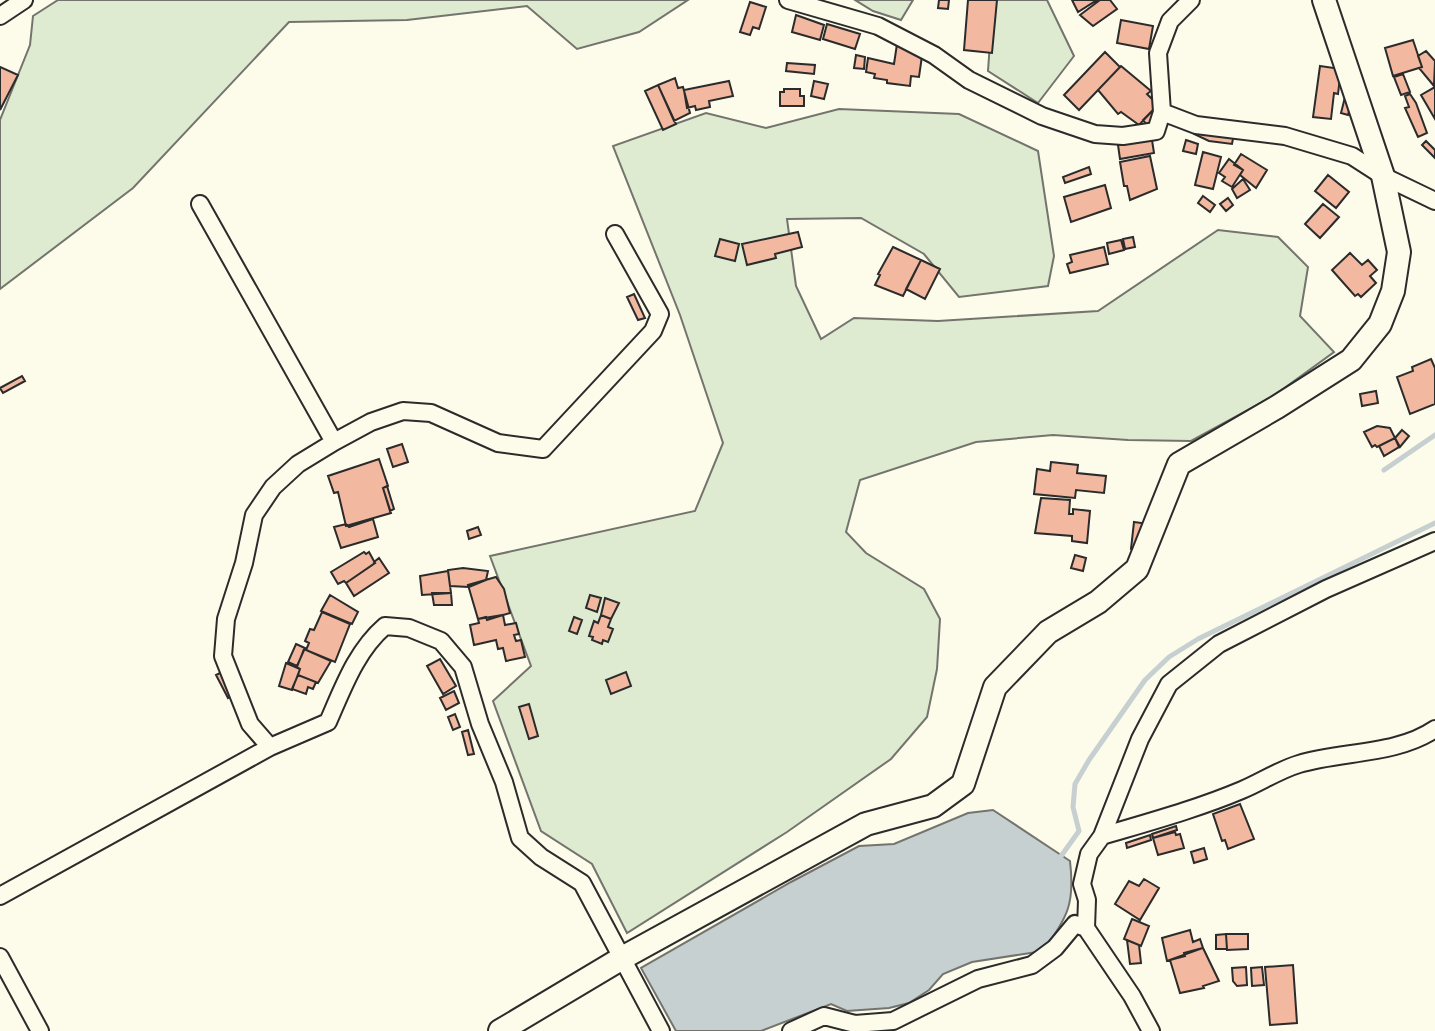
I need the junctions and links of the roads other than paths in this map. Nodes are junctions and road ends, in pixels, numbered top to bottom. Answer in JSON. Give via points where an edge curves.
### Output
{"nodes":[{"id":1,"x":24,"y":0,"type":"edge"},
{"id":2,"x":788,"y":0,"type":"edge"},
{"id":3,"x":1191,"y":0,"type":"edge"},
{"id":4,"x":1324,"y":0,"type":"edge"},
{"id":5,"x":0,"y":16,"type":"edge"},
{"id":6,"x":1162,"y":112,"type":"junction"},
{"id":7,"x":1383,"y":176,"type":"junction"},
{"id":8,"x":1435,"y":201,"type":"edge"},
{"id":9,"x":200,"y":204,"type":"dead end"},
{"id":10,"x":615,"y":234,"type":"dead end"},
{"id":11,"x":334,"y":442,"type":"junction"},
{"id":12,"x":1435,"y":541,"type":"edge"},
{"id":13,"x":1435,"y":729,"type":"edge"},
{"id":14,"x":270,"y":747,"type":"junction"},
{"id":15,"x":1102,"y":836,"type":"junction"},
{"id":16,"x":0,"y":896,"type":"edge"},
{"id":17,"x":1086,"y":928,"type":"junction"},
{"id":18,"x":0,"y":957,"type":"edge"},
{"id":19,"x":624,"y":957,"type":"junction"},
{"id":20,"x":40,"y":1031,"type":"edge"},
{"id":21,"x":500,"y":1031,"type":"edge"},
{"id":22,"x":661,"y":1031,"type":"edge"},
{"id":23,"x":791,"y":1031,"type":"edge"},
{"id":24,"x":1151,"y":1031,"type":"edge"}],
"edges":[{"from":1,"to":5,"type":"street"},
{"from":2,"to":6,"type":"street","via":[[878,26],[969,80],[1042,116],[1095,134],[1156,131]]},
{"from":3,"to":6,"type":"street","via":[[1170,21],[1158,53]]},
{"from":4,"to":7,"type":"street"},
{"from":6,"to":7,"type":"street","via":[[1196,125],[1285,136],[1352,156]]},
{"from":7,"to":8,"type":"street"},
{"from":7,"to":19,"type":"street","via":[[1399,252],[1393,291],[1380,324],[1351,360],[1179,464],[1137,569],[1098,602],[1048,632],[995,687],[963,784],[933,806],[866,824]]},
{"from":9,"to":11,"type":"street"},
{"from":10,"to":11,"type":"street","via":[[660,314],[653,331],[543,449],[498,443],[431,413],[403,411]]},
{"from":11,"to":14,"type":"street","via":[[298,464],[254,515],[226,619],[223,656],[250,724]]},
{"from":12,"to":15,"type":"street","via":[[1219,644],[1169,684],[1140,739]]},
{"from":13,"to":15,"type":"street","via":[[1382,749],[1298,764],[1177,814]]},
{"from":14,"to":16,"type":"street"},
{"from":14,"to":19,"type":"street","via":[[328,722],[369,639],[385,626],[409,628],[441,641],[463,667],[520,838],[582,883]]},
{"from":15,"to":17,"type":"street","via":[[1089,854],[1082,884]]},
{"from":17,"to":23,"type":"street","via":[[1075,924],[1032,965],[978,979],[893,1021],[855,1024],[824,1016]]},
{"from":17,"to":24,"type":"street"},
{"from":18,"to":20,"type":"street"},
{"from":19,"to":21,"type":"street"},
{"from":19,"to":22,"type":"street"}]}
